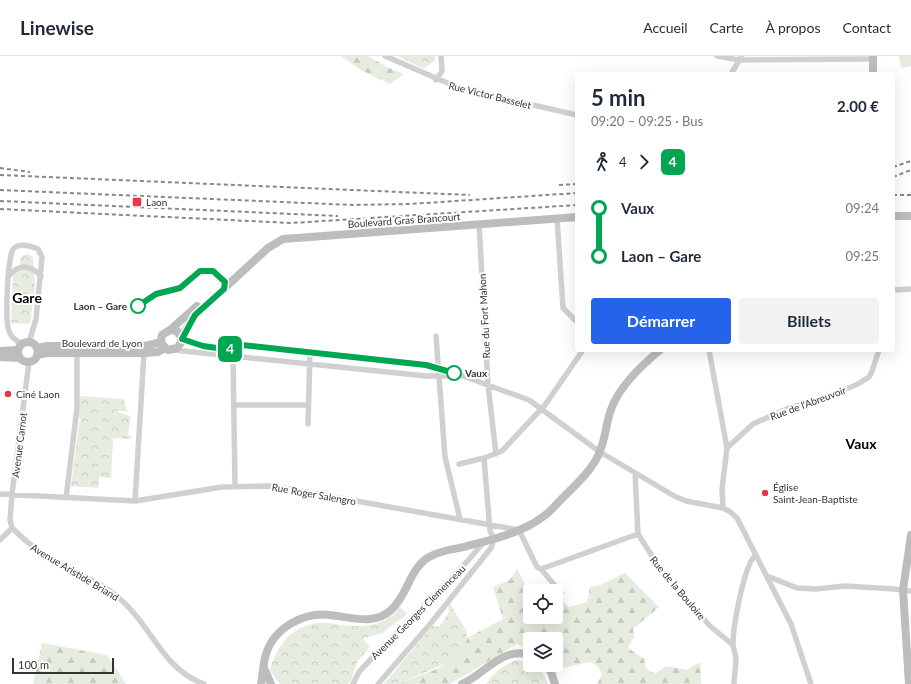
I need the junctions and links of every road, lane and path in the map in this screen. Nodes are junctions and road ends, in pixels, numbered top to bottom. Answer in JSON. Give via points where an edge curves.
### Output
{"nodes":[{"id":1,"x":385,"y":56,"type":"edge"},
{"id":2,"x":441,"y":56,"type":"edge"},
{"id":3,"x":717,"y":56,"type":"edge"},
{"id":4,"x":741,"y":58,"type":"edge"},
{"id":5,"x":873,"y":58,"type":"edge"},
{"id":6,"x":732,"y":72,"type":"edge"},
{"id":7,"x":872,"y":72,"type":"edge"},
{"id":8,"x":436,"y":80,"type":"junction"},
{"id":9,"x":575,"y":115,"type":"edge"},
{"id":10,"x":895,"y":216,"type":"edge"},
{"id":11,"x":911,"y":216,"type":"edge"},
{"id":12,"x":575,"y":217,"type":"edge"},
{"id":13,"x":557,"y":218,"type":"junction"},
{"id":14,"x":478,"y":224,"type":"junction"},
{"id":15,"x":243,"y":270,"type":"junction"},
{"id":16,"x":9,"y":276,"type":"junction"},
{"id":17,"x":41,"y":276,"type":"junction"},
{"id":18,"x":911,"y":289,"type":"edge"},
{"id":19,"x":895,"y":290,"type":"edge"},
{"id":20,"x":575,"y":320,"type":"edge"},
{"id":21,"x":170,"y":330,"type":"junction"},
{"id":22,"x":436,"y":336,"type":"dead end"},
{"id":23,"x":182,"y":338,"type":"junction"},
{"id":24,"x":23,"y":345,"type":"junction"},
{"id":25,"x":163,"y":345,"type":"junction"},
{"id":26,"x":174,"y":350,"type":"junction"},
{"id":27,"x":0,"y":351,"type":"edge"},
{"id":28,"x":37,"y":351,"type":"junction"},
{"id":29,"x":77,"y":352,"type":"junction"},
{"id":30,"x":310,"y":352,"type":"junction"},
{"id":31,"x":582,"y":352,"type":"edge"},
{"id":32,"x":658,"y":352,"type":"edge"},
{"id":33,"x":710,"y":352,"type":"edge"},
{"id":34,"x":878,"y":352,"type":"edge"},
{"id":35,"x":144,"y":353,"type":"junction"},
{"id":36,"x":233,"y":356,"type":"junction"},
{"id":37,"x":0,"y":357,"type":"edge"},
{"id":38,"x":20,"y":358,"type":"junction"},
{"id":39,"x":29,"y":362,"type":"junction"},
{"id":40,"x":310,"y":364,"type":"junction"},
{"id":41,"x":438,"y":368,"type":"junction"},
{"id":42,"x":439,"y":376,"type":"junction"},
{"id":43,"x":463,"y":376,"type":"junction"},
{"id":44,"x":488,"y":385,"type":"junction"},
{"id":45,"x":234,"y":405,"type":"junction"},
{"id":46,"x":308,"y":405,"type":"junction"},
{"id":47,"x":541,"y":409,"type":"junction"},
{"id":48,"x":308,"y":424,"type":"dead end"},
{"id":49,"x":727,"y":448,"type":"junction"},
{"id":50,"x":600,"y":452,"type":"junction"},
{"id":51,"x":496,"y":454,"type":"junction"},
{"id":52,"x":484,"y":458,"type":"junction"},
{"id":53,"x":459,"y":464,"type":"dead end"},
{"id":54,"x":635,"y":473,"type":"junction"},
{"id":55,"x":235,"y":486,"type":"junction"},
{"id":56,"x":0,"y":494,"type":"edge"},
{"id":57,"x":12,"y":494,"type":"junction"},
{"id":58,"x":66,"y":498,"type":"junction"},
{"id":59,"x":135,"y":501,"type":"junction"},
{"id":60,"x":723,"y":508,"type":"junction"},
{"id":61,"x":460,"y":519,"type":"junction"},
{"id":62,"x":490,"y":525,"type":"junction"},
{"id":63,"x":498,"y":526,"type":"junction"},
{"id":64,"x":12,"y":528,"type":"junction"},
{"id":65,"x":519,"y":530,"type":"junction"},
{"id":66,"x":638,"y":534,"type":"junction"},
{"id":67,"x":911,"y":534,"type":"edge"},
{"id":68,"x":498,"y":538,"type":"junction"},
{"id":69,"x":0,"y":540,"type":"edge"},
{"id":70,"x":484,"y":542,"type":"junction"},
{"id":71,"x":756,"y":555,"type":"junction"},
{"id":72,"x":540,"y":569,"type":"junction"},
{"id":73,"x":767,"y":576,"type":"junction"},
{"id":74,"x":553,"y":584,"type":"edge"},
{"id":75,"x":907,"y":591,"type":"edge"},
{"id":76,"x":733,"y":645,"type":"junction"},
{"id":77,"x":523,"y":652,"type":"edge"},
{"id":78,"x":264,"y":668,"type":"junction"},
{"id":79,"x":551,"y":672,"type":"edge"},
{"id":80,"x":204,"y":684,"type":"edge"},
{"id":81,"x":262,"y":684,"type":"edge"},
{"id":82,"x":272,"y":684,"type":"edge"},
{"id":83,"x":353,"y":684,"type":"edge"},
{"id":84,"x":378,"y":684,"type":"edge"},
{"id":85,"x":462,"y":684,"type":"edge"},
{"id":86,"x":555,"y":684,"type":"edge"},
{"id":87,"x":734,"y":684,"type":"edge"},
{"id":88,"x":811,"y":684,"type":"edge"},
{"id":89,"x":909,"y":684,"type":"edge"}],
"edges":[{"from":1,"to":8,"type":"street","name":"Rue Victor Basselet"},
{"from":2,"to":8,"type":"street","via":[[442,71]]},
{"from":3,"to":4,"type":"street"},
{"from":4,"to":5,"type":"street"},
{"from":4,"to":6,"type":"street"},
{"from":5,"to":7,"type":"main road"},
{"from":8,"to":9,"type":"street","name":"Rue Victor Basselet","via":[[459,88]]},
{"from":10,"to":11,"type":"main road"},
{"from":12,"to":13,"type":"main road","name":"Boulevard Gras Brancourt"},
{"from":13,"to":14,"type":"main road","name":"Boulevard Gras Brancourt"},
{"from":13,"to":20,"type":"street","via":[[563,308]]},
{"from":14,"to":15,"type":"main road","name":"Boulevard Gras Brancourt","via":[[288,238],[272,244]]},
{"from":14,"to":44,"type":"street","name":"Rue du Fort Mahon"},
{"from":15,"to":21,"type":"main road","name":"Boulevard Gras Brancourt","via":[[225,282]]},
{"from":15,"to":23,"type":"main road","name":"Boulevard Gras Brancourt","via":[[195,315]]},
{"from":16,"to":17,"type":"street","via":[[16,269],[26,266]]},
{"from":16,"to":17,"type":"street","via":[[12,251],[14,248],[25,246],[33,247],[40,252]]},
{"from":16,"to":24,"type":"street","via":[[8,328],[12,337]]},
{"from":17,"to":24,"type":"street","via":[[36,319]]},
{"from":18,"to":19,"type":"street"},
{"from":21,"to":23,"type":"main road","via":[[177,331]]},
{"from":21,"to":25,"type":"main road","via":[[162,335]]},
{"from":22,"to":41,"type":"street"},
{"from":23,"to":26,"type":"main road","via":[[180,346]]},
{"from":23,"to":30,"type":"street","via":[[203,346],[231,349],[242,345]]},
{"from":24,"to":27,"type":"main road"},
{"from":24,"to":28,"type":"main road"},
{"from":24,"to":38,"type":"main road"},
{"from":25,"to":26,"type":"main road"},
{"from":25,"to":28,"type":"main road","name":"Boulevard de Lyon","via":[[47,346]]},
{"from":25,"to":35,"type":"main road","name":"Boulevard de Lyon","via":[[158,352]]},
{"from":26,"to":36,"type":"street"},
{"from":28,"to":29,"type":"main road","name":"Boulevard de Lyon"},
{"from":28,"to":39,"type":"main road","via":[[34,360]]},
{"from":29,"to":35,"type":"main road","name":"Boulevard de Lyon"},
{"from":29,"to":58,"type":"street","via":[[77,408]]},
{"from":30,"to":40,"type":"street"},
{"from":30,"to":41,"type":"street"},
{"from":31,"to":47,"type":"street"},
{"from":32,"to":50,"type":"main road","via":[[616,397]]},
{"from":33,"to":49,"type":"street"},
{"from":34,"to":49,"type":"street","name":"Rue de l'Abreuvoir","via":[[869,377],[856,385],[752,424]]},
{"from":35,"to":59,"type":"street"},
{"from":36,"to":40,"type":"street"},
{"from":36,"to":45,"type":"street"},
{"from":37,"to":38,"type":"main road"},
{"from":38,"to":39,"type":"main road"},
{"from":39,"to":57,"type":"street","name":"Avenue Carnot"},
{"from":40,"to":42,"type":"street"},
{"from":40,"to":46,"type":"street"},
{"from":41,"to":42,"type":"street"},
{"from":41,"to":43,"type":"street"},
{"from":42,"to":43,"type":"street"},
{"from":42,"to":61,"type":"street","via":[[445,457]]},
{"from":43,"to":44,"type":"street"},
{"from":44,"to":47,"type":"street","via":[[529,400]]},
{"from":44,"to":51,"type":"street","name":"Rue du Fort Mahon"},
{"from":45,"to":46,"type":"street"},
{"from":45,"to":55,"type":"street"},
{"from":46,"to":48,"type":"street"},
{"from":47,"to":50,"type":"street"},
{"from":47,"to":51,"type":"street","via":[[502,451]]},
{"from":49,"to":60,"type":"street","via":[[722,489]]},
{"from":50,"to":54,"type":"street"},
{"from":50,"to":65,"type":"main road","via":[[588,471],[546,514]]},
{"from":51,"to":52,"type":"street"},
{"from":52,"to":53,"type":"street"},
{"from":52,"to":62,"type":"street"},
{"from":54,"to":60,"type":"street","via":[[680,500]]},
{"from":54,"to":66,"type":"street","name":"Rue de la Bouloire"},
{"from":55,"to":59,"type":"street","name":"Rue Roger Salengro"},
{"from":55,"to":61,"type":"street","name":"Rue Roger Salengro","via":[[272,486]]},
{"from":56,"to":57,"type":"street","name":"Rue Roger Salengro"},
{"from":57,"to":58,"type":"street","name":"Rue Roger Salengro"},
{"from":57,"to":64,"type":"street","name":"Avenue Carnot"},
{"from":58,"to":59,"type":"street","name":"Rue Roger Salengro"},
{"from":60,"to":71,"type":"street","via":[[737,518]]},
{"from":61,"to":62,"type":"street","name":"Rue Roger Salengro"},
{"from":62,"to":63,"type":"street","name":"Rue Roger Salengro"},
{"from":62,"to":68,"type":"street"},
{"from":63,"to":65,"type":"street","name":"Rue Roger Salengro"},
{"from":63,"to":68,"type":"street"},
{"from":64,"to":69,"type":"street"},
{"from":64,"to":80,"type":"street","name":"Avenue Aristide Briand","via":[[41,553],[93,580],[120,599],[138,616],[176,668],[189,678]]},
{"from":65,"to":68,"type":"main road"},
{"from":65,"to":72,"type":"street","via":[[536,567]]},
{"from":66,"to":72,"type":"street"},
{"from":66,"to":76,"type":"street","name":"Rue de la Bouloire","via":[[661,570],[710,626]]},
{"from":67,"to":75,"type":"main road"},
{"from":68,"to":70,"type":"main road"},
{"from":68,"to":84,"type":"street","name":"Avenue Georges Clemenceau","via":[[471,574]]},
{"from":70,"to":78,"type":"main road","via":[[434,554],[424,561],[395,606],[381,617],[362,619],[321,614],[305,617],[290,624],[279,632],[270,644]]},
{"from":70,"to":83,"type":"street","name":"Avenue Georges Clemenceau","via":[[373,657]]},
{"from":71,"to":73,"type":"street"},
{"from":71,"to":76,"type":"street","via":[[750,561],[743,583]]},
{"from":72,"to":74,"type":"street"},
{"from":73,"to":75,"type":"street","via":[[797,588],[845,586]]},
{"from":73,"to":88,"type":"street","via":[[791,624]]},
{"from":75,"to":89,"type":"main road"},
{"from":76,"to":87,"type":"street","via":[[736,660]]},
{"from":77,"to":85,"type":"main road","via":[[507,654]]},
{"from":78,"to":81,"type":"main road"},
{"from":78,"to":82,"type":"main road"},
{"from":79,"to":86,"type":"main road"},
{"from":81,"to":82,"type":"main road"}]}
